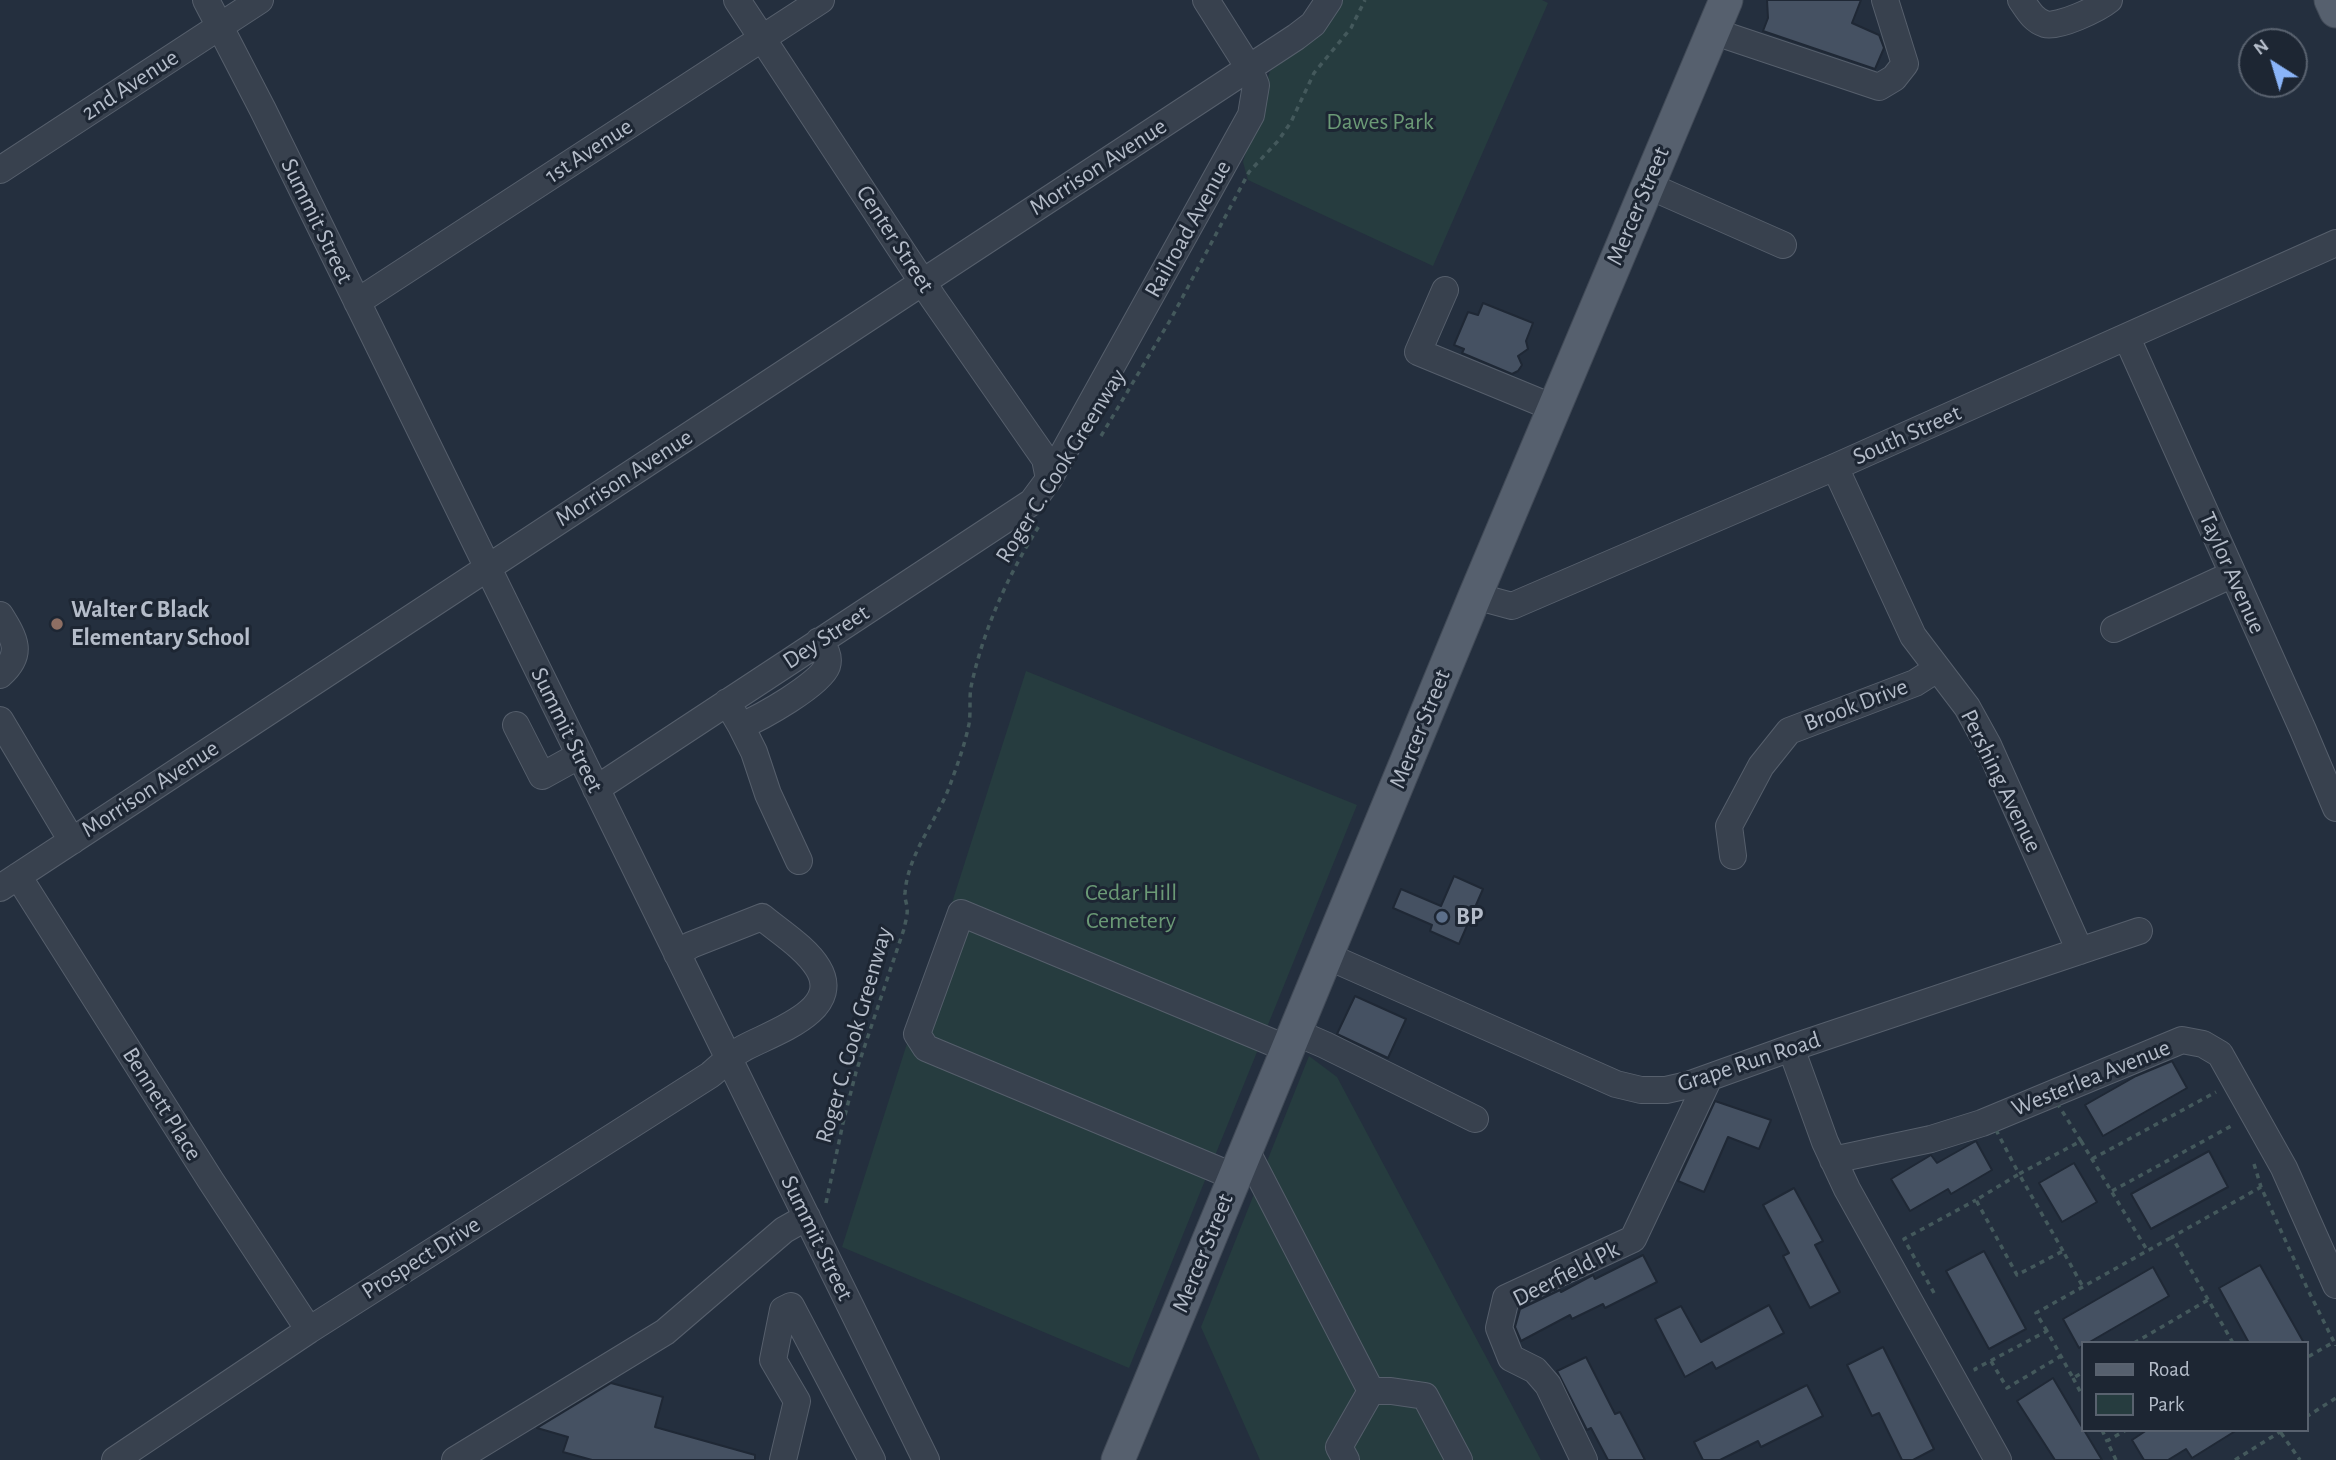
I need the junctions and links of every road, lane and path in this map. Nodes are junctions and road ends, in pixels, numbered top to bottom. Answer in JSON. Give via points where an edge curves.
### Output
{"nodes":[{"id":1,"x":206,"y":0,"type":"edge"},
{"id":2,"x":260,"y":0,"type":"edge"},
{"id":3,"x":737,"y":0,"type":"edge"},
{"id":4,"x":821,"y":0,"type":"edge"},
{"id":5,"x":1206,"y":0,"type":"edge"},
{"id":6,"x":1329,"y":0,"type":"edge"},
{"id":7,"x":1365,"y":0,"type":"edge"},
{"id":8,"x":1726,"y":0,"type":"edge"},
{"id":9,"x":1885,"y":0,"type":"edge"},
{"id":10,"x":2021,"y":0,"type":"edge"},
{"id":11,"x":2109,"y":0,"type":"edge"},
{"id":12,"x":2331,"y":0,"type":"edge"},
{"id":13,"x":2336,"y":11,"type":"edge"},
{"id":14,"x":219,"y":26,"type":"junction"},
{"id":15,"x":1712,"y":31,"type":"junction"},
{"id":16,"x":762,"y":39,"type":"junction"},
{"id":17,"x":1249,"y":68,"type":"junction"},
{"id":18,"x":0,"y":170,"type":"edge"},
{"id":19,"x":1647,"y":185,"type":"junction"},
{"id":20,"x":2336,"y":243,"type":"edge"},
{"id":21,"x":1783,"y":245,"type":"dead end"},
{"id":22,"x":923,"y":282,"type":"junction"},
{"id":23,"x":1445,"y":290,"type":"dead end"},
{"id":24,"x":357,"y":302,"type":"junction"},
{"id":25,"x":2127,"y":338,"type":"junction"},
{"id":26,"x":1555,"y":408,"type":"junction"},
{"id":27,"x":1094,"y":447,"type":"dead end"},
{"id":28,"x":1835,"y":467,"type":"junction"},
{"id":29,"x":1049,"y":478,"type":"junction"},
{"id":30,"x":1039,"y":525,"type":"dead end"},
{"id":31,"x":487,"y":568,"type":"junction"},
{"id":32,"x":2233,"y":574,"type":"junction"},
{"id":33,"x":1475,"y":596,"type":"junction"},
{"id":34,"x":0,"y":615,"type":"edge"},
{"id":35,"x":2114,"y":629,"type":"dead end"},
{"id":36,"x":819,"y":641,"type":"junction"},
{"id":37,"x":1937,"y":669,"type":"junction"},
{"id":38,"x":0,"y":675,"type":"edge"},
{"id":39,"x":727,"y":702,"type":"junction"},
{"id":40,"x":0,"y":720,"type":"edge"},
{"id":41,"x":516,"y":725,"type":"dead end"},
{"id":42,"x":741,"y":726,"type":"junction"},
{"id":43,"x":580,"y":755,"type":"junction"},
{"id":44,"x":596,"y":789,"type":"junction"},
{"id":45,"x":2336,"y":808,"type":"edge"},
{"id":46,"x":72,"y":841,"type":"junction"},
{"id":47,"x":1733,"y":856,"type":"dead end"},
{"id":48,"x":799,"y":861,"type":"dead end"},
{"id":49,"x":9,"y":882,"type":"edge"},
{"id":50,"x":2139,"y":931,"type":"dead end"},
{"id":51,"x":2080,"y":951,"type":"junction"},
{"id":52,"x":677,"y":954,"type":"junction"},
{"id":53,"x":1327,"y":956,"type":"junction"},
{"id":54,"x":1291,"y":1041,"type":"junction"},
{"id":55,"x":1791,"y":1048,"type":"junction"},
{"id":56,"x":729,"y":1060,"type":"junction"},
{"id":57,"x":1709,"y":1078,"type":"junction"},
{"id":58,"x":2222,"y":1102,"type":"dead end"},
{"id":59,"x":1475,"y":1119,"type":"dead end"},
{"id":60,"x":2239,"y":1133,"type":"dead end"},
{"id":61,"x":2081,"y":1141,"type":"junction"},
{"id":62,"x":2092,"y":1159,"type":"junction"},
{"id":63,"x":1833,"y":1160,"type":"junction"},
{"id":64,"x":2253,"y":1162,"type":"dead end"},
{"id":65,"x":1241,"y":1163,"type":"junction"},
{"id":66,"x":2019,"y":1174,"type":"junction"},
{"id":67,"x":2261,"y":1186,"type":"junction"},
{"id":68,"x":2112,"y":1191,"type":"junction"},
{"id":69,"x":1976,"y":1200,"type":"junction"},
{"id":70,"x":811,"y":1225,"type":"junction"},
{"id":71,"x":2172,"y":1237,"type":"junction"},
{"id":72,"x":2148,"y":1250,"type":"junction"},
{"id":73,"x":2063,"y":1251,"type":"junction"},
{"id":74,"x":2336,"y":1285,"type":"edge"},
{"id":75,"x":2083,"y":1287,"type":"junction"},
{"id":76,"x":1937,"y":1298,"type":"dead end"},
{"id":77,"x":2208,"y":1300,"type":"junction"},
{"id":78,"x":309,"y":1329,"type":"junction"},
{"id":79,"x":2047,"y":1331,"type":"junction"},
{"id":80,"x":2137,"y":1341,"type":"edge"},
{"id":81,"x":2232,"y":1341,"type":"edge"},
{"id":82,"x":2061,"y":1356,"type":"junction"},
{"id":83,"x":2308,"y":1357,"type":"edge"},
{"id":84,"x":1991,"y":1361,"type":"junction"},
{"id":85,"x":2080,"y":1374,"type":"edge"},
{"id":86,"x":2073,"y":1378,"type":"junction"},
{"id":87,"x":1980,"y":1381,"type":"dead end"},
{"id":88,"x":1371,"y":1391,"type":"junction"},
{"id":89,"x":2080,"y":1391,"type":"edge"},
{"id":90,"x":2336,"y":1398,"type":"edge"},
{"id":91,"x":2308,"y":1416,"type":"edge"},
{"id":92,"x":2103,"y":1432,"type":"edge"},
{"id":93,"x":2123,"y":1432,"type":"edge"},
{"id":94,"x":2282,"y":1432,"type":"edge"},
{"id":95,"x":2282,"y":1432,"type":"edge"},
{"id":96,"x":2107,"y":1441,"type":"junction"},
{"id":97,"x":115,"y":1460,"type":"edge"},
{"id":98,"x":455,"y":1460,"type":"edge"},
{"id":99,"x":783,"y":1460,"type":"edge"},
{"id":100,"x":872,"y":1460,"type":"edge"},
{"id":101,"x":926,"y":1460,"type":"edge"},
{"id":102,"x":1118,"y":1460,"type":"edge"},
{"id":103,"x":1346,"y":1460,"type":"edge"},
{"id":104,"x":1459,"y":1460,"type":"edge"},
{"id":105,"x":1584,"y":1460,"type":"edge"},
{"id":106,"x":1998,"y":1460,"type":"edge"},
{"id":107,"x":2116,"y":1460,"type":"edge"},
{"id":108,"x":2235,"y":1460,"type":"edge"},
{"id":109,"x":2300,"y":1460,"type":"edge"}],
"edges":[{"from":1,"to":14,"type":"street","name":"Summit Street"},
{"from":2,"to":14,"type":"street","name":"2nd Avenue"},
{"from":3,"to":16,"type":"street","name":"Center Street"},
{"from":4,"to":16,"type":"street","name":"1st Avenue"},
{"from":5,"to":17,"type":"street"},
{"from":6,"to":17,"type":"street","via":[[1313,24]]},
{"from":7,"to":27,"type":"path","name":"Roger C. Cook Greenway","via":[[1351,28],[1314,73],[1291,122],[1249,172],[1172,317]]},
{"from":8,"to":15,"type":"main road","name":"Mercer Street"},
{"from":9,"to":15,"type":"street","via":[[1905,64],[1879,87]]},
{"from":10,"to":11,"type":"street","via":[[2032,17],[2047,25],[2099,8]]},
{"from":12,"to":13,"type":"main road"},
{"from":14,"to":18,"type":"street","name":"2nd Avenue"},
{"from":14,"to":24,"type":"street","name":"Summit Street"},
{"from":15,"to":19,"type":"main road","name":"Mercer Street"},
{"from":16,"to":22,"type":"street","name":"Center Street"},
{"from":16,"to":24,"type":"street","name":"1st Avenue"},
{"from":17,"to":22,"type":"street","name":"Morrison Avenue"},
{"from":17,"to":29,"type":"street","name":"Railroad Avenue","via":[[1256,85],[1251,116]]},
{"from":19,"to":21,"type":"street"},
{"from":19,"to":26,"type":"main road","name":"Mercer Street"},
{"from":20,"to":25,"type":"street","name":"South Street"},
{"from":22,"to":29,"type":"street","name":"Center Street","via":[[1045,459]]},
{"from":22,"to":31,"type":"street","name":"Morrison Avenue"},
{"from":23,"to":26,"type":"street","via":[[1418,352]]},
{"from":24,"to":31,"type":"street","name":"Summit Street"},
{"from":25,"to":28,"type":"street","name":"South Street"},
{"from":25,"to":32,"type":"street","name":"Taylor Avenue"},
{"from":26,"to":33,"type":"main road","name":"Mercer Street"},
{"from":28,"to":33,"type":"street","name":"South Street","via":[[1512,606]]},
{"from":28,"to":37,"type":"street","name":"Pershing Avenue","via":[[1913,636]]},
{"from":29,"to":36,"type":"street","name":"Dey Street","via":[[1032,502]]},
{"from":30,"to":70,"type":"path","name":"Roger C. Cook Greenway","via":[[1011,577],[979,657],[969,723],[950,785],[908,879],[904,929],[856,1072],[828,1198]]},
{"from":31,"to":43,"type":"street","name":"Summit Street"},
{"from":31,"to":46,"type":"street","name":"Morrison Avenue"},
{"from":32,"to":35,"type":"street"},
{"from":32,"to":45,"type":"street","name":"Taylor Avenue"},
{"from":33,"to":53,"type":"main road","name":"Mercer Street"},
{"from":34,"to":38,"type":"street","via":[[16,647],[14,660]]},
{"from":36,"to":39,"type":"street","name":"Dey Street"},
{"from":36,"to":42,"type":"street","via":[[828,654],[822,674],[771,711]]},
{"from":37,"to":47,"type":"street","name":"Brook Drive","via":[[1915,683],[1789,731],[1760,766],[1729,826]]},
{"from":37,"to":51,"type":"street","name":"Pershing Avenue","via":[[1967,707],[1988,745]]},
{"from":39,"to":42,"type":"street"},
{"from":39,"to":44,"type":"street","name":"Dey Street"},
{"from":40,"to":46,"type":"street"},
{"from":41,"to":43,"type":"street","via":[[541,776]]},
{"from":42,"to":48,"type":"street"},
{"from":43,"to":44,"type":"street","name":"Summit Street"},
{"from":44,"to":52,"type":"street","name":"Summit Street"},
{"from":46,"to":49,"type":"street","name":"Morrison Avenue"},
{"from":49,"to":78,"type":"street","name":"Bennett Place"},
{"from":50,"to":51,"type":"street","name":"Grape Run Road"},
{"from":51,"to":55,"type":"street","name":"Grape Run Road"},
{"from":52,"to":56,"type":"street","name":"Summit Street"},
{"from":52,"to":56,"type":"street","name":"Prospect Drive","via":[[762,917],[819,969],[824,988],[821,1000],[806,1016]]},
{"from":53,"to":54,"type":"main road","name":"Mercer Street"},
{"from":53,"to":57,"type":"street","name":"Grape Run Road","via":[[1616,1084],[1666,1090]]},
{"from":54,"to":59,"type":"street","via":[[1325,1045]]},
{"from":54,"to":65,"type":"main road","name":"Mercer Street"},
{"from":54,"to":65,"type":"street","via":[[961,913],[917,1034],[926,1048]]},
{"from":55,"to":57,"type":"street","name":"Grape Run Road"},
{"from":55,"to":63,"type":"street"},
{"from":56,"to":70,"type":"street","name":"Summit Street"},
{"from":56,"to":78,"type":"street","name":"Prospect Drive"},
{"from":57,"to":105,"type":"street","name":"Deerfield Pk","via":[[1633,1239],[1506,1298],[1499,1328],[1511,1358],[1535,1370],[1548,1385]]},
{"from":58,"to":62,"type":"path","via":[[2216,1092]]},
{"from":60,"to":68,"type":"path","via":[[2234,1124]]},
{"from":61,"to":62,"type":"path"},
{"from":61,"to":66,"type":"path"},
{"from":61,"to":66,"type":"path","via":[[2057,1103],[1995,1128]]},
{"from":62,"to":68,"type":"path"},
{"from":63,"to":74,"type":"street","name":"Westerlea Avenue","via":[[1982,1123],[2182,1040],[2203,1044],[2220,1054],[2284,1168]]},
{"from":63,"to":106,"type":"street"},
{"from":64,"to":67,"type":"path"},
{"from":65,"to":88,"type":"street"},
{"from":65,"to":102,"type":"main road","name":"Mercer Street"},
{"from":66,"to":69,"type":"path"},
{"from":66,"to":73,"type":"path"},
{"from":67,"to":71,"type":"path"},
{"from":67,"to":83,"type":"path","via":[[2334,1342]]},
{"from":68,"to":72,"type":"path"},
{"from":69,"to":73,"type":"path","via":[[2017,1275]]},
{"from":69,"to":76,"type":"path","via":[[1904,1239]]},
{"from":70,"to":98,"type":"street","via":[[784,1230],[665,1332]]},
{"from":70,"to":101,"type":"street","name":"Summit Street"},
{"from":71,"to":72,"type":"path"},
{"from":71,"to":77,"type":"path"},
{"from":72,"to":75,"type":"path"},
{"from":73,"to":75,"type":"path"},
{"from":75,"to":79,"type":"path","via":[[2036,1313]]},
{"from":77,"to":80,"type":"path"},
{"from":77,"to":81,"type":"path"},
{"from":78,"to":97,"type":"street","name":"Prospect Drive"},
{"from":79,"to":82,"type":"path"},
{"from":79,"to":84,"type":"path"},
{"from":82,"to":84,"type":"path","via":[[2007,1388]]},
{"from":82,"to":86,"type":"path"},
{"from":84,"to":87,"type":"path","via":[[1975,1369]]},
{"from":85,"to":86,"type":"path"},
{"from":86,"to":89,"type":"path"},
{"from":88,"to":103,"type":"street","via":[[1339,1447]]},
{"from":88,"to":104,"type":"street","via":[[1425,1396]]},
{"from":90,"to":91,"type":"path"},
{"from":92,"to":96,"type":"path"},
{"from":93,"to":96,"type":"path"},
{"from":94,"to":108,"type":"path"},
{"from":95,"to":109,"type":"path"},
{"from":96,"to":107,"type":"path"},
{"from":99,"to":100,"type":"street","via":[[797,1401],[773,1360],[783,1310],[791,1306]]}]}
